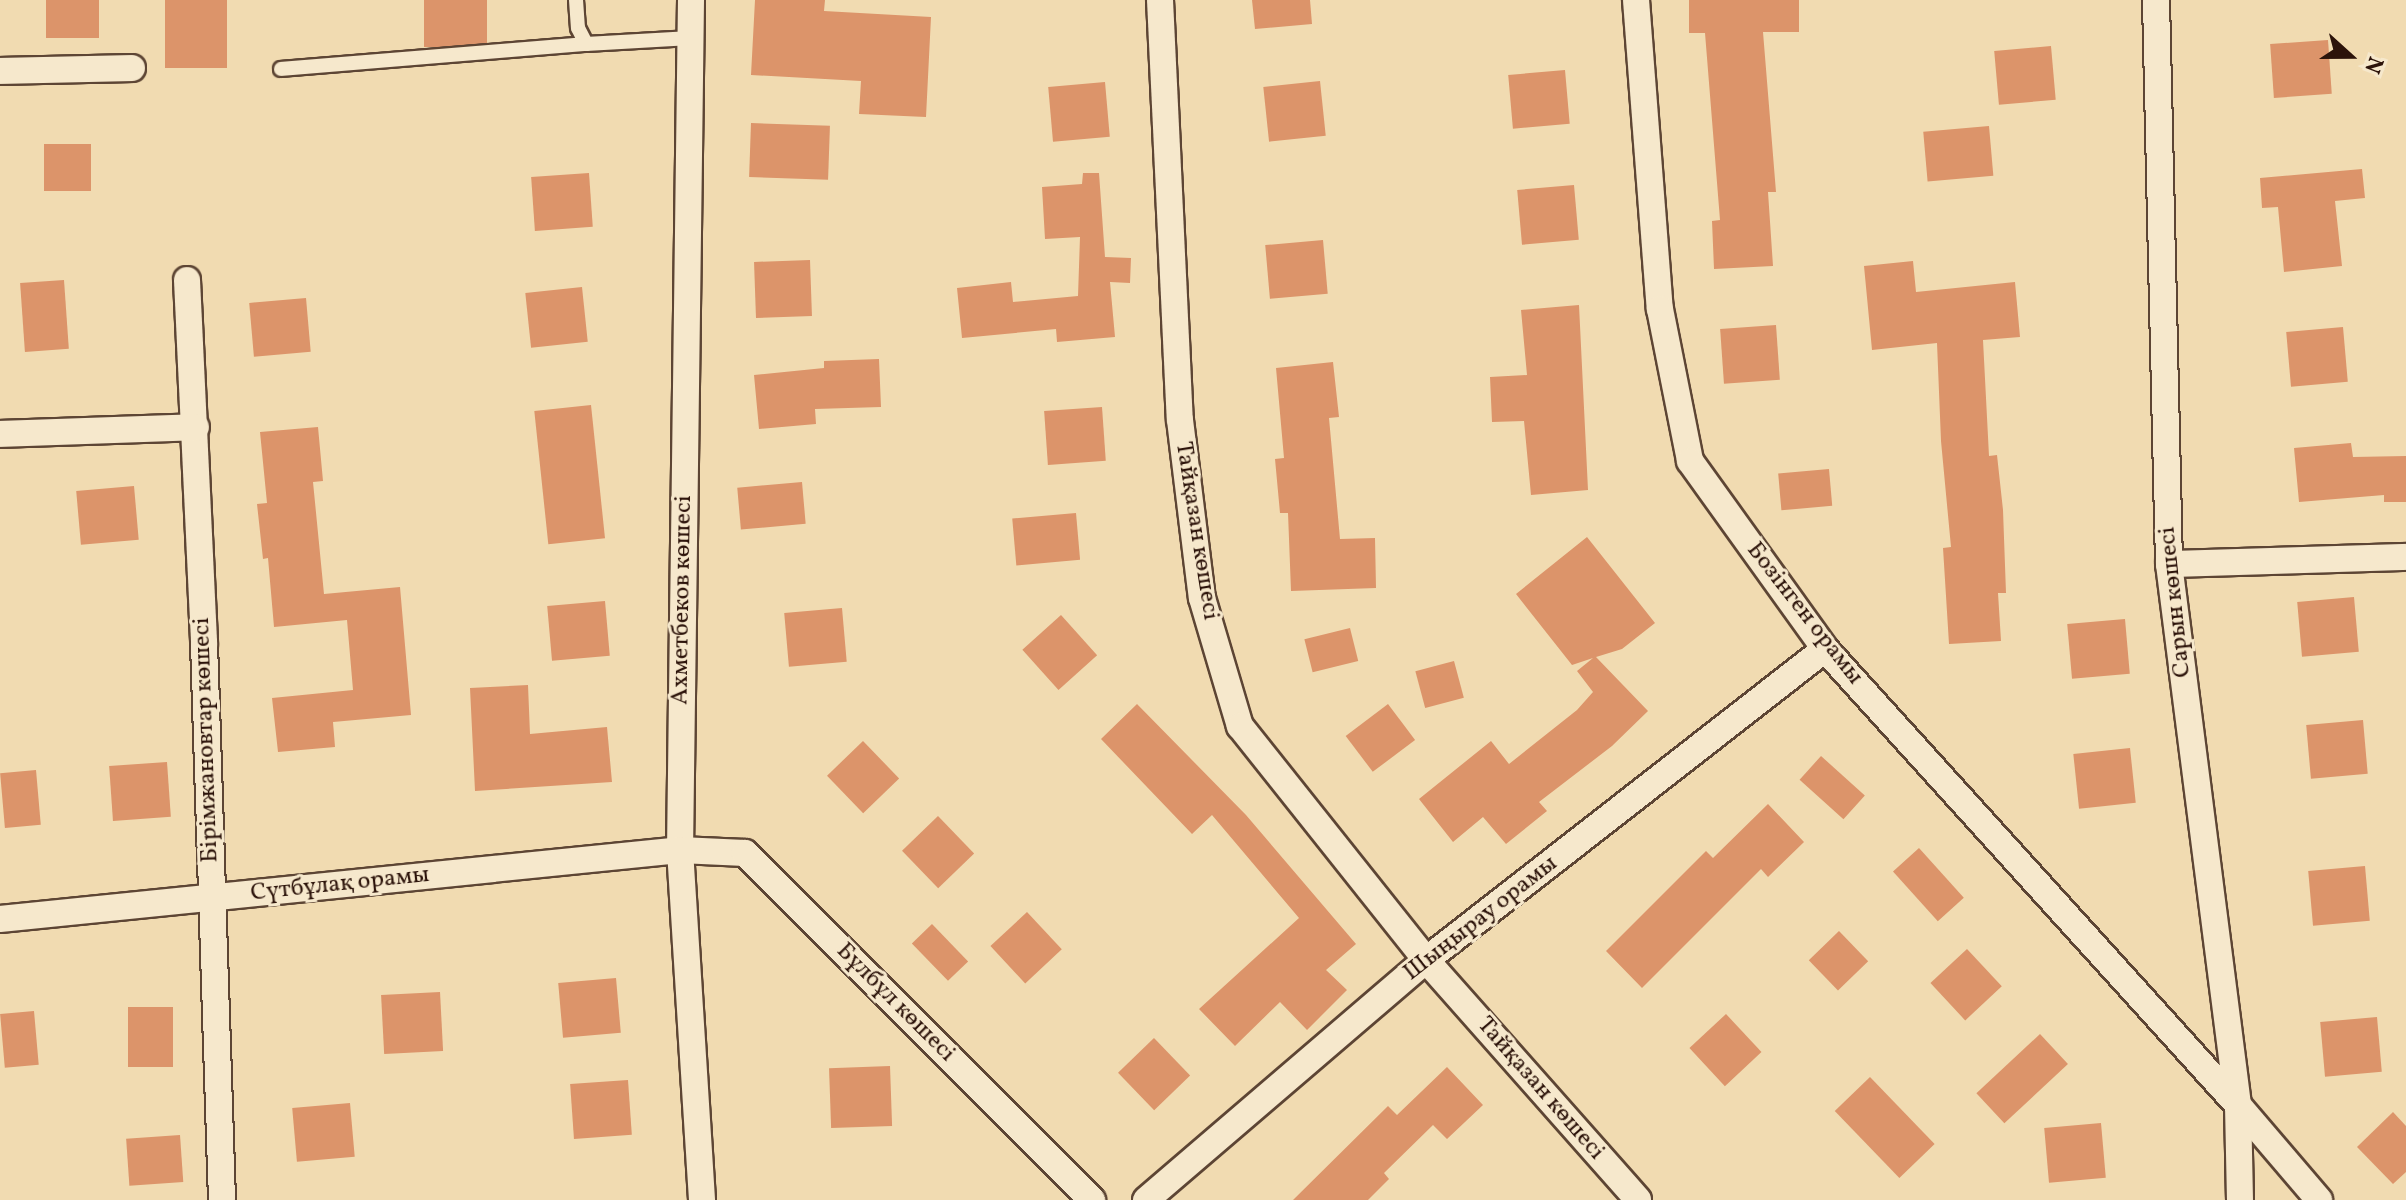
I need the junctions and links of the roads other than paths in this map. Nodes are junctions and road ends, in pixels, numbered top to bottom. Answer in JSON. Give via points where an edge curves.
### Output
{"nodes":[{"id":1,"x":576,"y":0,"type":"edge"},
{"id":2,"x":691,"y":0,"type":"edge"},
{"id":3,"x":1160,"y":0,"type":"edge"},
{"id":4,"x":1636,"y":0,"type":"edge"},
{"id":5,"x":2156,"y":0,"type":"edge"},
{"id":6,"x":691,"y":38,"type":"junction"},
{"id":7,"x":586,"y":44,"type":"junction"},
{"id":8,"x":132,"y":68,"type":"dead end"},
{"id":9,"x":281,"y":69,"type":"dead end"},
{"id":10,"x":0,"y":71,"type":"edge"},
{"id":11,"x":187,"y":280,"type":"dead end"},
{"id":12,"x":196,"y":427,"type":"junction"},
{"id":13,"x":0,"y":434,"type":"edge"},
{"id":14,"x":2406,"y":557,"type":"edge"},
{"id":15,"x":2169,"y":564,"type":"junction"},
{"id":16,"x":1825,"y":649,"type":"junction"},
{"id":17,"x":680,"y":850,"type":"junction"},
{"id":18,"x":213,"y":898,"type":"junction"},
{"id":19,"x":0,"y":919,"type":"edge"},
{"id":20,"x":1426,"y":960,"type":"junction"},
{"id":21,"x":2238,"y":1105,"type":"junction"},
{"id":22,"x":222,"y":1200,"type":"edge"},
{"id":23,"x":702,"y":1200,"type":"edge"},
{"id":24,"x":1092,"y":1200,"type":"edge"},
{"id":25,"x":1146,"y":1200,"type":"edge"},
{"id":26,"x":1638,"y":1200,"type":"edge"},
{"id":27,"x":2240,"y":1200,"type":"edge"},
{"id":28,"x":2319,"y":1200,"type":"edge"}],
"edges":[{"from":1,"to":7,"type":"lane","via":[[578,28]]},
{"from":2,"to":6,"type":"street","name":"Ахметбеков көшесі"},
{"from":3,"to":20,"type":"street","name":"Тайқазан көшесі","via":[[1180,420],[1202,598],[1240,726]]},
{"from":4,"to":16,"type":"street","name":"Бозінген орамы","via":[[1660,309],[1690,461]]},
{"from":5,"to":15,"type":"street","name":"Сарын көшесі"},
{"from":6,"to":7,"type":"lane"},
{"from":6,"to":17,"type":"street","name":"Ахметбеков көшесі"},
{"from":7,"to":9,"type":"lane"},
{"from":8,"to":10,"type":"street"},
{"from":11,"to":12,"type":"street","name":"Бірімжановтар көшесі"},
{"from":12,"to":13,"type":"street"},
{"from":12,"to":18,"type":"street","name":"Бірімжановтар көшесі"},
{"from":14,"to":15,"type":"street"},
{"from":15,"to":21,"type":"street","name":"Сарын көшесі"},
{"from":16,"to":20,"type":"street","name":"Шыңырау орамы"},
{"from":16,"to":21,"type":"street","name":"Бозінген орамы"},
{"from":17,"to":18,"type":"street","name":"Cүтбұлақ орамы"},
{"from":17,"to":23,"type":"street","name":"Ахметбеков көшесі"},
{"from":17,"to":24,"type":"street","name":"Бұлбұл көшесі","via":[[745,853]]},
{"from":18,"to":19,"type":"street","name":"Cүтбұлақ орамы"},
{"from":18,"to":22,"type":"street","name":"Бірімжановтар көшесі"},
{"from":20,"to":25,"type":"street","name":"Шыңырау орамы"},
{"from":20,"to":26,"type":"street","name":"Тайқазан көшесі"},
{"from":21,"to":27,"type":"street","name":"Сарын көшесі"},
{"from":21,"to":28,"type":"street","name":"Бозінген орамы"}]}
